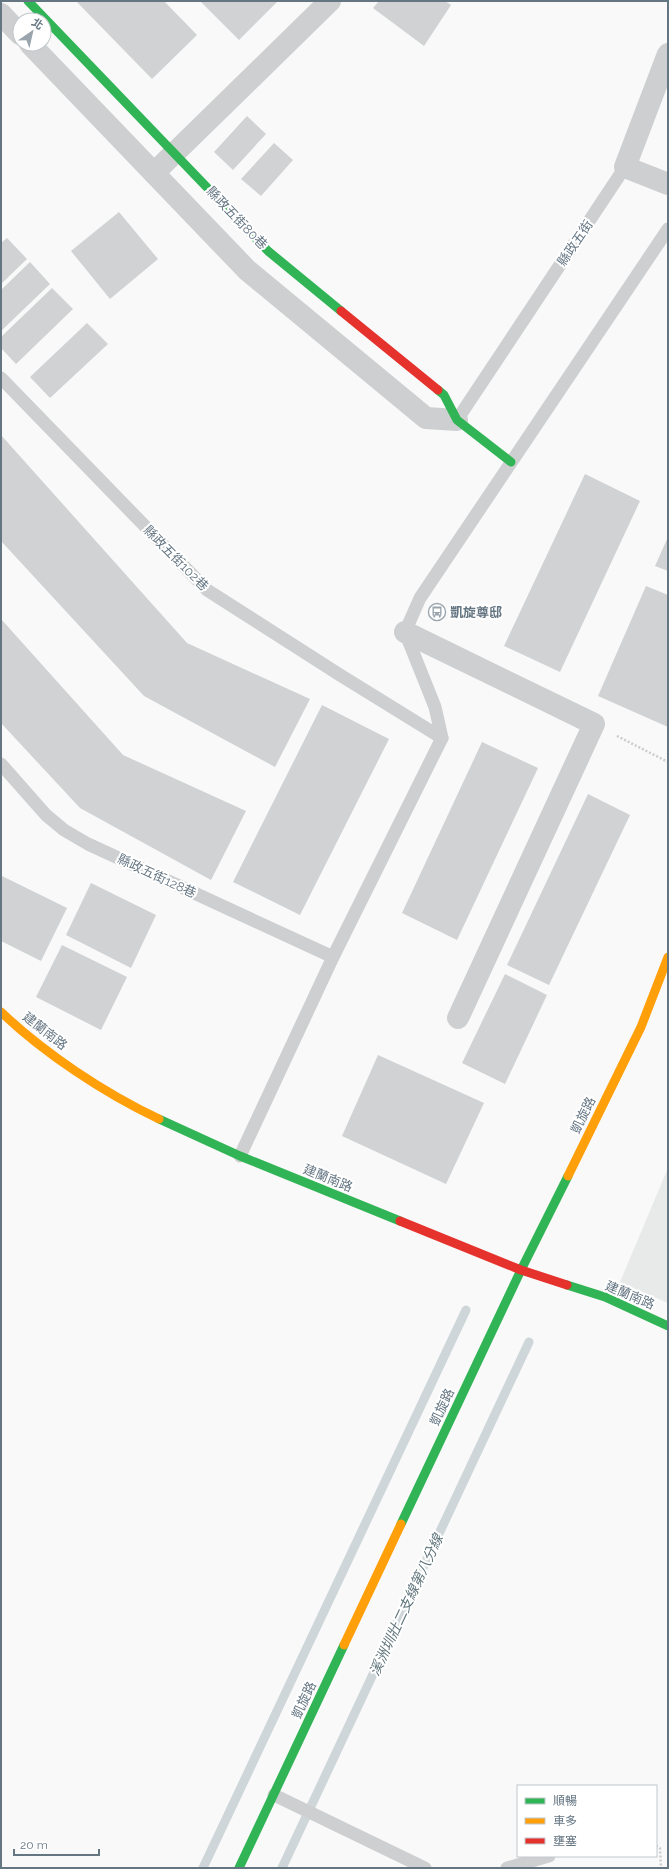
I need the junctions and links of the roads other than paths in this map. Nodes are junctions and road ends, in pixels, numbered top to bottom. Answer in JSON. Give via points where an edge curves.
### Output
{"nodes":[{"id":1,"x":28,"y":1,"type":"edge"},
{"id":2,"x":330,"y":1,"type":"edge"},
{"id":3,"x":1,"y":14,"type":"edge"},
{"id":4,"x":12,"y":26,"type":"edge"},
{"id":5,"x":38,"y":52,"type":"edge"},
{"id":6,"x":668,"y":54,"type":"edge"},
{"id":7,"x":175,"y":153,"type":"junction"},
{"id":8,"x":625,"y":167,"type":"junction"},
{"id":9,"x":154,"y":173,"type":"junction"},
{"id":10,"x":668,"y":184,"type":"edge"},
{"id":11,"x":668,"y":229,"type":"edge"},
{"id":12,"x":1,"y":378,"type":"edge"},
{"id":13,"x":457,"y":420,"type":"junction"},
{"id":14,"x":511,"y":462,"type":"junction"},
{"id":15,"x":405,"y":632,"type":"junction"},
{"id":16,"x":442,"y":738,"type":"junction"},
{"id":17,"x":1,"y":764,"type":"edge"},
{"id":18,"x":334,"y":957,"type":"junction"},
{"id":19,"x":668,"y":957,"type":"edge"},
{"id":20,"x":1,"y":1012,"type":"edge"},
{"id":21,"x":458,"y":1018,"type":"dead end"},
{"id":22,"x":240,"y":1156,"type":"junction"},
{"id":23,"x":521,"y":1270,"type":"junction"},
{"id":24,"x":668,"y":1326,"type":"edge"},
{"id":25,"x":274,"y":1795,"type":"junction"},
{"id":26,"x":546,"y":1857,"type":"edge"},
{"id":27,"x":239,"y":1868,"type":"edge"},
{"id":28,"x":425,"y":1868,"type":"edge"},
{"id":29,"x":507,"y":1868,"type":"edge"}],
"edges":[{"from":1,"to":7,"type":"street","name":"縣政五街80巷"},
{"from":2,"to":7,"type":"street"},
{"from":3,"to":4,"type":"street"},
{"from":5,"to":9,"type":"street"},
{"from":6,"to":8,"type":"street","name":"縣政五街"},
{"from":7,"to":9,"type":"street"},
{"from":7,"to":13,"type":"street","name":"縣政五街80巷","via":[[268,251],[444,395]]},
{"from":8,"to":10,"type":"street"},
{"from":8,"to":13,"type":"lane","name":"縣政五街"},
{"from":9,"to":13,"type":"street","via":[[247,270],[426,418]]},
{"from":11,"to":14,"type":"lane"},
{"from":12,"to":16,"type":"lane","name":"縣政五街102巷","via":[[207,590]]},
{"from":13,"to":14,"type":"street","name":"縣政五街80巷"},
{"from":14,"to":15,"type":"lane","via":[[420,598]]},
{"from":15,"to":16,"type":"lane","via":[[435,707]]},
{"from":15,"to":21,"type":"street","via":[[594,724]]},
{"from":16,"to":18,"type":"lane"},
{"from":17,"to":18,"type":"lane","name":"縣政五街128巷","via":[[46,815],[64,830],[88,844]]},
{"from":18,"to":22,"type":"lane"},
{"from":19,"to":23,"type":"street","name":"凱旋路","via":[[641,1027]]},
{"from":20,"to":22,"type":"street","name":"建蘭南路","via":[[23,1033],[81,1075],[151,1115]]},
{"from":22,"to":23,"type":"street","name":"建蘭南路"},
{"from":23,"to":24,"type":"street","name":"建蘭南路","via":[[605,1297]]},
{"from":23,"to":25,"type":"street","name":"凱旋路"},
{"from":25,"to":27,"type":"street","name":"凱旋路"},
{"from":25,"to":28,"type":"lane"},
{"from":26,"to":29,"type":"lane"}]}
